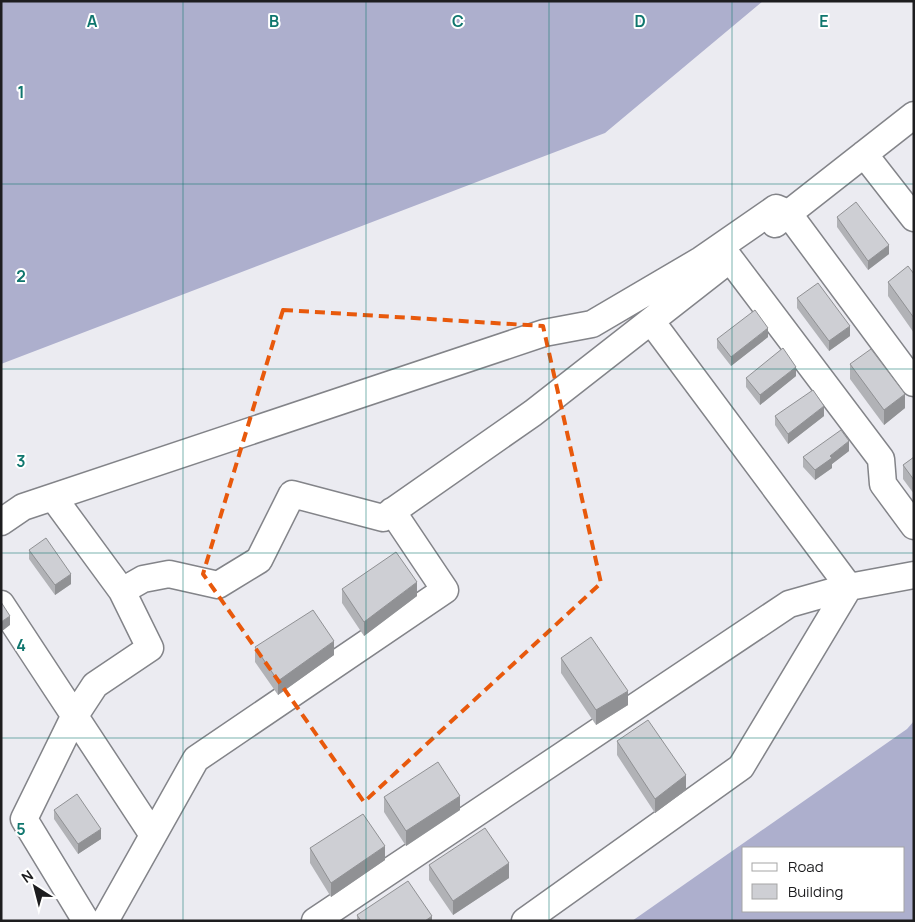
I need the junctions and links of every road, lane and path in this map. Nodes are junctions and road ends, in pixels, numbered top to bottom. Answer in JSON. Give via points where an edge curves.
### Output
{"nodes":[{"id":1,"x":914,"y":115,"type":"edge"},
{"id":2,"x":864,"y":154,"type":"junction"},
{"id":3,"x":788,"y":214,"type":"junction"},
{"id":4,"x":914,"y":218,"type":"edge"},
{"id":5,"x":730,"y":259,"type":"junction"},
{"id":6,"x":651,"y":321,"type":"junction"},
{"id":7,"x":914,"y":383,"type":"edge"},
{"id":8,"x":53,"y":497,"type":"junction"},
{"id":9,"x":392,"y":512,"type":"junction"},
{"id":10,"x":1,"y":522,"type":"edge"},
{"id":11,"x":914,"y":526,"type":"edge"},
{"id":12,"x":914,"y":575,"type":"edge"},
{"id":13,"x":849,"y":587,"type":"junction"},
{"id":14,"x":122,"y":591,"type":"junction"},
{"id":15,"x":1,"y":604,"type":"edge"},
{"id":16,"x":74,"y":716,"type":"junction"},
{"id":17,"x":153,"y":835,"type":"junction"},
{"id":18,"x":86,"y":921,"type":"edge"},
{"id":19,"x":104,"y":921,"type":"edge"},
{"id":20,"x":315,"y":921,"type":"edge"},
{"id":21,"x":525,"y":921,"type":"edge"}],
"edges":[{"from":1,"to":2,"type":"lane"},
{"from":2,"to":3,"type":"lane"},
{"from":2,"to":4,"type":"lane"},
{"from":3,"to":5,"type":"lane"},
{"from":3,"to":7,"type":"lane"},
{"from":3,"to":8,"type":"lane","via":[[776,208],[701,260],[592,324],[544,333]]},
{"from":5,"to":6,"type":"lane"},
{"from":5,"to":11,"type":"lane","via":[[881,459],[883,484]]},
{"from":6,"to":9,"type":"lane","via":[[533,413]]},
{"from":6,"to":13,"type":"lane"},
{"from":8,"to":10,"type":"lane","via":[[23,507]]},
{"from":8,"to":14,"type":"lane"},
{"from":9,"to":14,"type":"lane","via":[[383,518],[292,494],[259,560],[218,585],[169,574],[143,580]]},
{"from":9,"to":17,"type":"lane","via":[[445,590],[196,760]]},
{"from":12,"to":13,"type":"lane"},
{"from":13,"to":20,"type":"lane","via":[[789,604]]},
{"from":13,"to":21,"type":"lane","via":[[741,767]]},
{"from":14,"to":16,"type":"lane","via":[[150,648],[95,685]]},
{"from":15,"to":16,"type":"lane"},
{"from":16,"to":17,"type":"lane"},
{"from":16,"to":18,"type":"lane","via":[[24,819]]},
{"from":17,"to":19,"type":"lane"}]}
